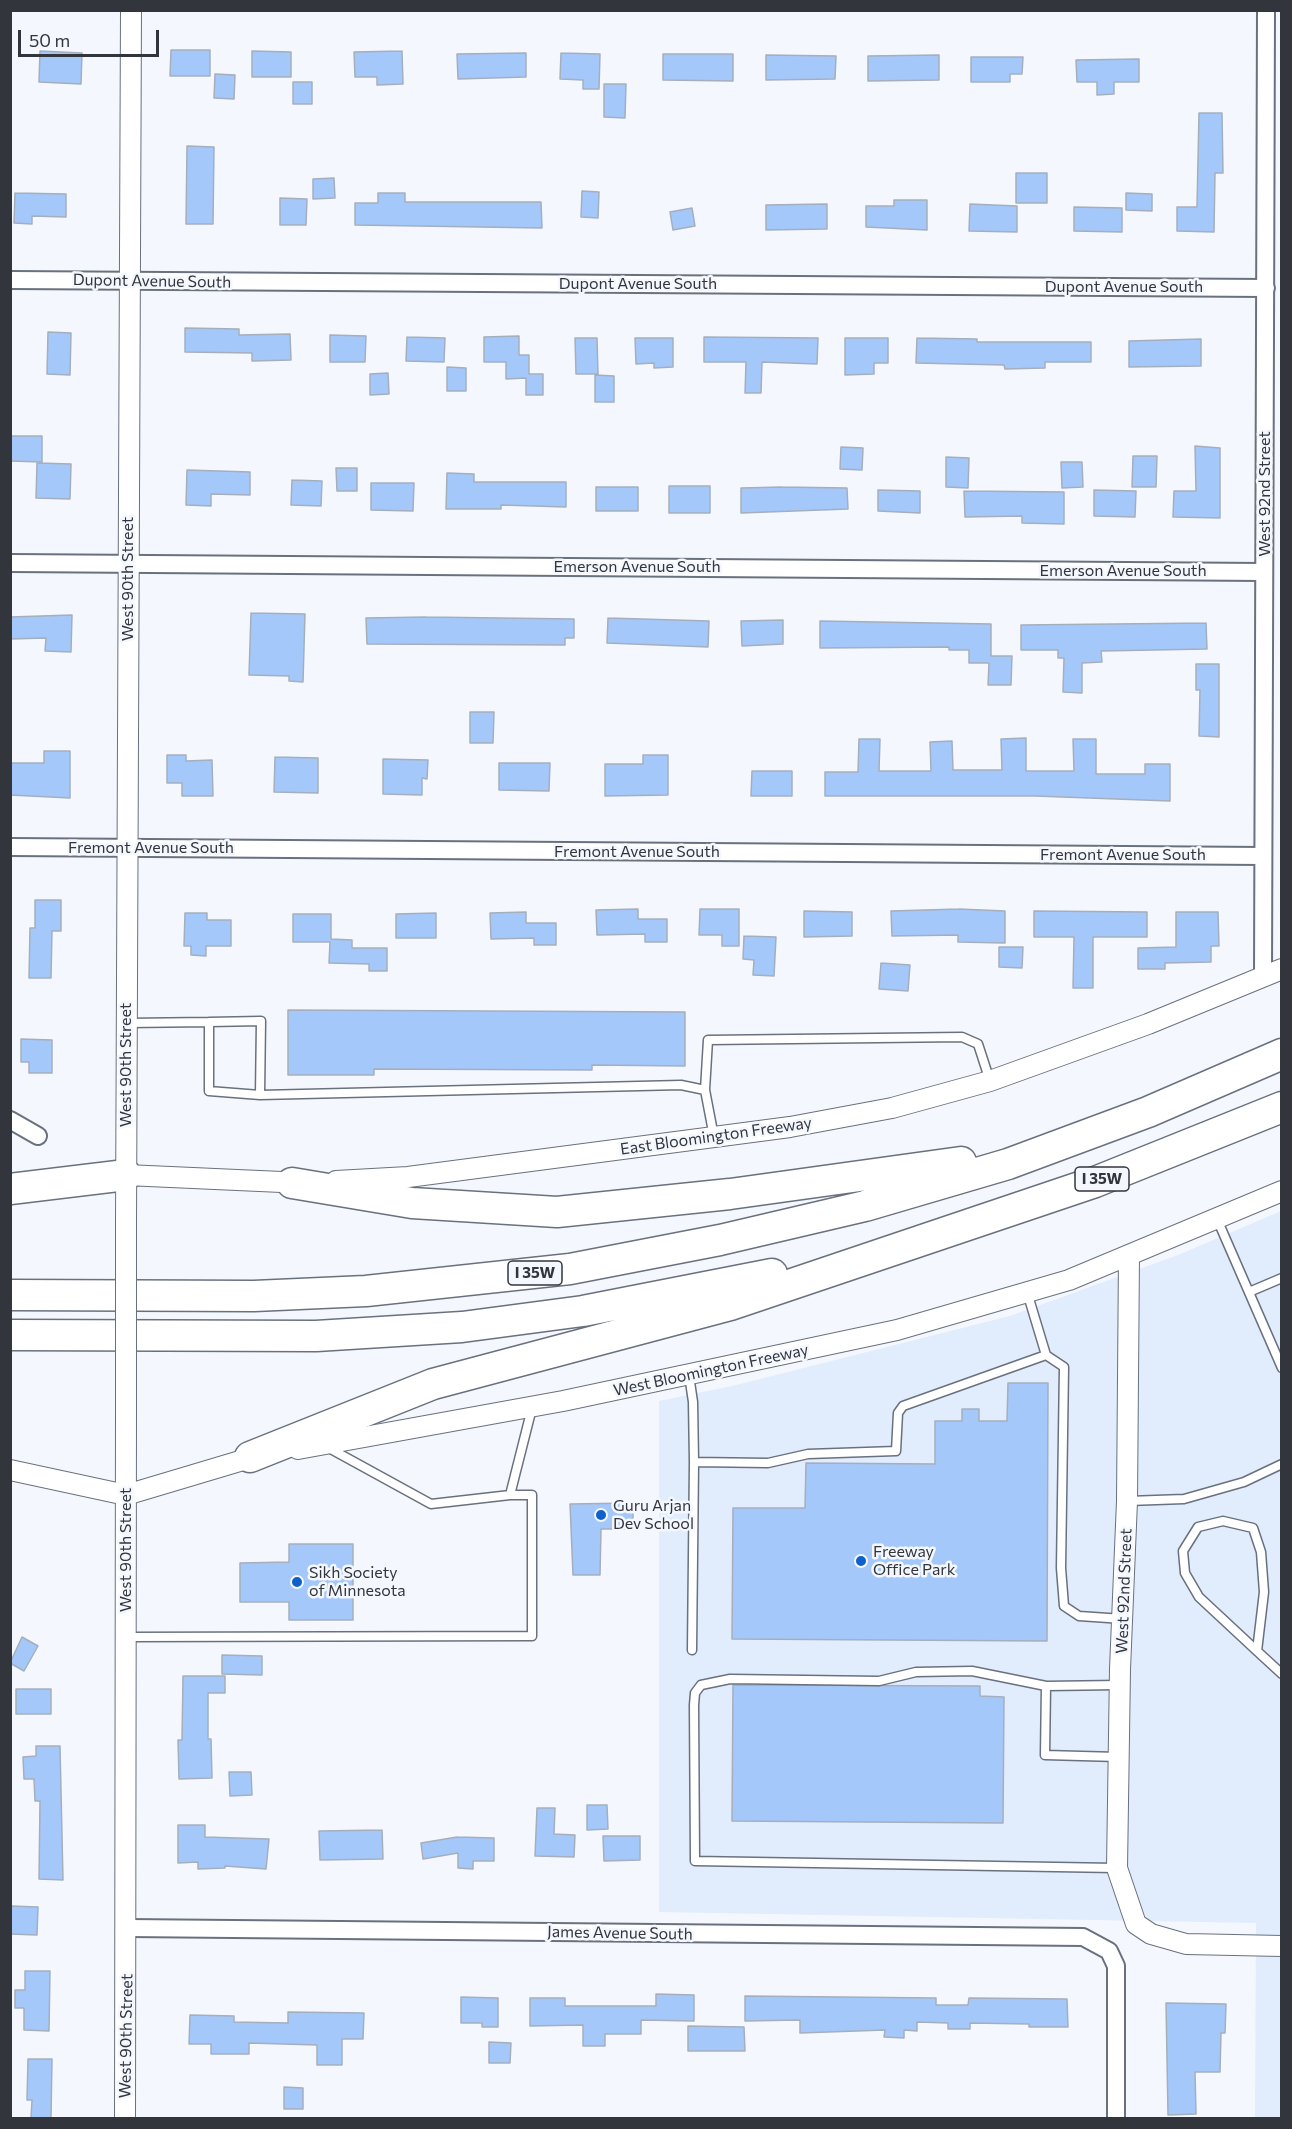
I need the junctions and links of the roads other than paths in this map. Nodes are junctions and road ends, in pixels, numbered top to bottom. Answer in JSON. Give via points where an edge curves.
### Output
{"nodes":[{"id":1,"x":131,"y":10,"type":"edge"},
{"id":2,"x":1266,"y":10,"type":"edge"},
{"id":3,"x":10,"y":280,"type":"edge"},
{"id":4,"x":130,"y":281,"type":"junction"},
{"id":5,"x":1266,"y":288,"type":"junction"},
{"id":6,"x":10,"y":563,"type":"edge"},
{"id":7,"x":128,"y":564,"type":"junction"},
{"id":8,"x":1264,"y":572,"type":"junction"},
{"id":9,"x":10,"y":847,"type":"edge"},
{"id":10,"x":127,"y":848,"type":"junction"},
{"id":11,"x":1263,"y":856,"type":"junction"},
{"id":12,"x":1281,"y":969,"type":"edge"},
{"id":13,"x":1263,"y":977,"type":"junction"},
{"id":14,"x":209,"y":1022,"type":"junction"},
{"id":15,"x":127,"y":1023,"type":"junction"},
{"id":16,"x":1281,"y":1054,"type":"edge"},
{"id":17,"x":990,"y":1081,"type":"junction"},
{"id":18,"x":705,"y":1090,"type":"junction"},
{"id":19,"x":260,"y":1095,"type":"junction"},
{"id":20,"x":1281,"y":1107,"type":"edge"},
{"id":21,"x":10,"y":1120,"type":"edge"},
{"id":22,"x":38,"y":1136,"type":"dead end"},
{"id":23,"x":714,"y":1137,"type":"junction"},
{"id":24,"x":1044,"y":1150,"type":"junction"},
{"id":25,"x":126,"y":1175,"type":"junction"},
{"id":26,"x":292,"y":1183,"type":"junction"},
{"id":27,"x":10,"y":1189,"type":"edge"},
{"id":28,"x":1281,"y":1191,"type":"edge"},
{"id":29,"x":1216,"y":1218,"type":"junction"},
{"id":30,"x":918,"y":1242,"type":"junction"},
{"id":31,"x":1129,"y":1255,"type":"junction"},
{"id":32,"x":1281,"y":1278,"type":"edge"},
{"id":33,"x":1027,"y":1292,"type":"junction"},
{"id":34,"x":1249,"y":1292,"type":"junction"},
{"id":35,"x":10,"y":1295,"type":"edge"},
{"id":36,"x":10,"y":1335,"type":"edge"},
{"id":37,"x":1046,"y":1355,"type":"junction"},
{"id":38,"x":1281,"y":1368,"type":"edge"},
{"id":39,"x":689,"y":1376,"type":"junction"},
{"id":40,"x":533,"y":1406,"type":"junction"},
{"id":41,"x":322,"y":1444,"type":"junction"},
{"id":42,"x":250,"y":1457,"type":"junction"},
{"id":43,"x":694,"y":1462,"type":"junction"},
{"id":44,"x":1281,"y":1464,"type":"edge"},
{"id":45,"x":10,"y":1470,"type":"edge"},
{"id":46,"x":126,"y":1495,"type":"junction"},
{"id":47,"x":510,"y":1495,"type":"junction"},
{"id":48,"x":1127,"y":1501,"type":"junction"},
{"id":49,"x":1123,"y":1619,"type":"junction"},
{"id":50,"x":127,"y":1637,"type":"junction"},
{"id":51,"x":692,"y":1650,"type":"dead end"},
{"id":52,"x":1257,"y":1651,"type":"junction"},
{"id":53,"x":1281,"y":1674,"type":"edge"},
{"id":54,"x":1120,"y":1685,"type":"junction"},
{"id":55,"x":1046,"y":1686,"type":"junction"},
{"id":56,"x":1118,"y":1756,"type":"junction"},
{"id":57,"x":1117,"y":1868,"type":"junction"},
{"id":58,"x":127,"y":1928,"type":"junction"},
{"id":59,"x":1281,"y":1946,"type":"edge"},
{"id":60,"x":125,"y":2118,"type":"edge"},
{"id":61,"x":1116,"y":2118,"type":"edge"}],
"edges":[{"from":1,"to":4,"type":"street","name":"West 90th Street"},
{"from":2,"to":5,"type":"street","name":"West 92nd Street"},
{"from":3,"to":4,"type":"street","name":"Dupont Avenue South"},
{"from":4,"to":5,"type":"street","name":"Dupont Avenue South"},
{"from":4,"to":7,"type":"street","name":"West 90th Street"},
{"from":5,"to":8,"type":"street","name":"West 92nd Street"},
{"from":6,"to":7,"type":"street","name":"Emerson Avenue South"},
{"from":7,"to":8,"type":"street","name":"Emerson Avenue South"},
{"from":7,"to":10,"type":"street","name":"West 90th Street"},
{"from":8,"to":11,"type":"street","name":"West 92nd Street"},
{"from":9,"to":10,"type":"street","name":"Fremont Avenue South"},
{"from":10,"to":11,"type":"street","name":"Fremont Avenue South"},
{"from":10,"to":15,"type":"street","name":"West 90th Street"},
{"from":11,"to":13,"type":"street","name":"West 92nd Street"},
{"from":12,"to":13,"type":"street","name":"East Bloomington Freeway"},
{"from":13,"to":17,"type":"street","name":"East Bloomington Freeway"},
{"from":14,"to":15,"type":"lane"},
{"from":14,"to":19,"type":"lane","via":[[209,1091]]},
{"from":14,"to":19,"type":"lane","via":[[261,1021]]},
{"from":15,"to":25,"type":"street","name":"West 90th Street"},
{"from":16,"to":24,"type":"highway","number":"I 35W","via":[[1148,1112]]},
{"from":17,"to":18,"type":"lane","via":[[978,1044],[962,1037],[708,1040]]},
{"from":17,"to":23,"type":"street","name":"East Bloomington Freeway","via":[[892,1108]]},
{"from":18,"to":19,"type":"lane","via":[[681,1085]]},
{"from":18,"to":23,"type":"lane"},
{"from":20,"to":30,"type":"highway","number":"I 35W","via":[[1095,1182]]},
{"from":21,"to":22,"type":"street"},
{"from":23,"to":26,"type":"street","name":"East Bloomington Freeway","via":[[408,1177]]},
{"from":24,"to":26,"type":"highway","via":[[730,1194],[557,1212],[412,1203]]},
{"from":24,"to":35,"type":"highway","number":"I 35W","via":[[865,1206],[570,1269],[366,1291],[254,1296]]},
{"from":25,"to":26,"type":"street","name":"East Bloomington Freeway"},
{"from":25,"to":27,"type":"highway"},
{"from":25,"to":46,"type":"street","name":"West 90th Street","bridge":true},
{"from":28,"to":29,"type":"street","name":"West Bloomington Freeway"},
{"from":29,"to":31,"type":"street","name":"West Bloomington Freeway"},
{"from":29,"to":34,"type":"lane"},
{"from":30,"to":36,"type":"highway","number":"I 35W","via":[[583,1311],[462,1327],[316,1336]]},
{"from":30,"to":42,"type":"highway","via":[[730,1305],[434,1384]]},
{"from":31,"to":33,"type":"street","name":"West Bloomington Freeway","via":[[1069,1280]]},
{"from":31,"to":48,"type":"street","name":"West 92nd Street"},
{"from":32,"to":34,"type":"lane"},
{"from":33,"to":37,"type":"lane"},
{"from":33,"to":39,"type":"street","name":"West Bloomington Freeway","via":[[897,1330]]},
{"from":34,"to":38,"type":"lane"},
{"from":37,"to":43,"type":"lane","via":[[903,1406],[898,1413],[896,1451],[808,1454],[768,1462]]},
{"from":37,"to":49,"type":"lane","via":[[1064,1367],[1060,1568],[1064,1606],[1079,1616]]},
{"from":39,"to":40,"type":"street","name":"West Bloomington Freeway"},
{"from":39,"to":43,"type":"lane"},
{"from":40,"to":41,"type":"street","name":"West Bloomington Freeway"},
{"from":40,"to":47,"type":"lane"},
{"from":41,"to":42,"type":"street","name":"West Bloomington Freeway"},
{"from":41,"to":47,"type":"lane","via":[[431,1504]]},
{"from":42,"to":46,"type":"street","name":"West Bloomington Freeway"},
{"from":43,"to":51,"type":"lane"},
{"from":44,"to":48,"type":"lane","via":[[1244,1482],[1184,1499]]},
{"from":45,"to":46,"type":"street"},
{"from":46,"to":50,"type":"street","name":"West 90th Street"},
{"from":47,"to":50,"type":"lane","via":[[532,1495],[532,1636]]},
{"from":48,"to":49,"type":"street","name":"West 92nd Street"},
{"from":49,"to":54,"type":"street","name":"West 92nd Street"},
{"from":50,"to":58,"type":"street","name":"West 90th Street"},
{"from":52,"to":52,"type":"lane","via":[[1198,1597],[1185,1573],[1184,1551],[1198,1527],[1223,1521],[1253,1528],[1262,1552],[1264,1592]]},
{"from":52,"to":53,"type":"lane"},
{"from":54,"to":55,"type":"lane"},
{"from":54,"to":56,"type":"street","name":"West 92nd Street"},
{"from":55,"to":56,"type":"lane","via":[[1045,1755]]},
{"from":55,"to":57,"type":"lane","via":[[972,1671],[916,1672],[879,1681],[730,1679],[701,1685],[695,1693],[694,1705],[695,1862]]},
{"from":56,"to":57,"type":"street","name":"West 92nd Street"},
{"from":57,"to":59,"type":"street","name":"West 92nd Street","via":[[1136,1924],[1151,1934],[1186,1944]]},
{"from":58,"to":60,"type":"street","name":"West 90th Street"},
{"from":58,"to":61,"type":"street","name":"James Avenue South","via":[[1083,1937],[1109,1951],[1116,1970]]}]}
